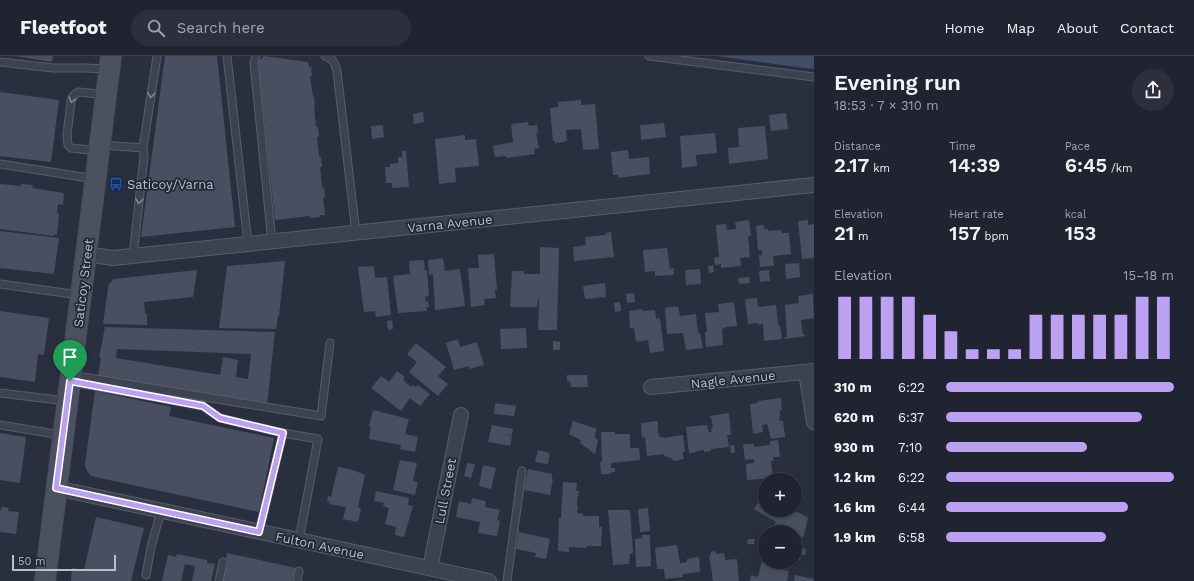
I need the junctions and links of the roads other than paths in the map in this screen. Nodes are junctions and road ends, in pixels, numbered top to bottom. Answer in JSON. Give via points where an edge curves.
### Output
{"nodes":[{"id":1,"x":157,"y":56,"type":"edge"},
{"id":2,"x":227,"y":56,"type":"edge"},
{"id":3,"x":256,"y":56,"type":"edge"},
{"id":4,"x":325,"y":56,"type":"edge"},
{"id":5,"x":650,"y":56,"type":"edge"},
{"id":6,"x":0,"y":62,"type":"edge"},
{"id":7,"x":110,"y":63,"type":"edge"},
{"id":8,"x":814,"y":77,"type":"edge"},
{"id":9,"x":106,"y":95,"type":"junction"},
{"id":10,"x":99,"y":148,"type":"junction"},
{"id":11,"x":143,"y":148,"type":"junction"},
{"id":12,"x":0,"y":164,"type":"edge"},
{"id":13,"x":96,"y":179,"type":"junction"},
{"id":14,"x":814,"y":185,"type":"edge"},
{"id":15,"x":356,"y":233,"type":"junction"},
{"id":16,"x":272,"y":242,"type":"junction"},
{"id":17,"x":248,"y":244,"type":"junction"},
{"id":18,"x":86,"y":254,"type":"junction"},
{"id":19,"x":133,"y":256,"type":"junction"},
{"id":20,"x":0,"y":284,"type":"edge"},
{"id":21,"x":82,"y":295,"type":"junction"},
{"id":22,"x":330,"y":343,"type":"dead end"},
{"id":23,"x":810,"y":372,"type":"edge"},
{"id":24,"x":71,"y":378,"type":"junction"},
{"id":25,"x":651,"y":387,"type":"dead end"},
{"id":26,"x":0,"y":393,"type":"edge"},
{"id":27,"x":68,"y":401,"type":"junction"},
{"id":28,"x":461,"y":415,"type":"dead end"},
{"id":29,"x":814,"y":422,"type":"edge"},
{"id":30,"x":0,"y":426,"type":"edge"},
{"id":31,"x":283,"y":433,"type":"junction"},
{"id":32,"x":64,"y":435,"type":"junction"},
{"id":33,"x":522,"y":471,"type":"dead end"},
{"id":34,"x":56,"y":488,"type":"junction"},
{"id":35,"x":161,"y":511,"type":"junction"},
{"id":36,"x":259,"y":532,"type":"junction"},
{"id":37,"x":299,"y":540,"type":"junction"},
{"id":38,"x":223,"y":562,"type":"dead end"},
{"id":39,"x":430,"y":568,"type":"junction"},
{"id":40,"x":299,"y":570,"type":"dead end"},
{"id":41,"x":146,"y":575,"type":"dead end"},
{"id":42,"x":45,"y":581,"type":"edge"},
{"id":43,"x":219,"y":581,"type":"edge"},
{"id":44,"x":297,"y":581,"type":"edge"},
{"id":45,"x":489,"y":581,"type":"edge"},
{"id":46,"x":508,"y":581,"type":"edge"}],
"edges":[{"from":1,"to":11,"type":"lane","one_way":true},
{"from":2,"to":17,"type":"lane"},
{"from":3,"to":16,"type":"lane","via":[[254,63]]},
{"from":4,"to":15,"type":"lane","via":[[331,58],[337,71]]},
{"from":5,"to":8,"type":"lane"},
{"from":6,"to":7,"type":"lane","via":[[53,68],[85,68]]},
{"from":7,"to":9,"type":"street","name":"Saticoy Street"},
{"from":9,"to":10,"type":"street","name":"Saticoy Street"},
{"from":9,"to":10,"type":"lane","one_way":true,"via":[[79,92],[75,93],[71,101],[68,146]]},
{"from":10,"to":11,"type":"lane"},
{"from":10,"to":13,"type":"street","name":"Saticoy Street"},
{"from":11,"to":19,"type":"lane","one_way":true},
{"from":12,"to":13,"type":"lane"},
{"from":13,"to":18,"type":"street","name":"Saticoy Street"},
{"from":14,"to":15,"type":"street","name":"Varna Avenue"},
{"from":15,"to":16,"type":"street","name":"Varna Avenue"},
{"from":16,"to":17,"type":"street","name":"Varna Avenue"},
{"from":17,"to":19,"type":"street","name":"Varna Avenue"},
{"from":18,"to":19,"type":"street","name":"Varna Avenue","via":[[113,258]]},
{"from":18,"to":21,"type":"street","name":"Saticoy Street"},
{"from":20,"to":21,"type":"lane"},
{"from":21,"to":24,"type":"street","name":"Saticoy Street"},
{"from":22,"to":24,"type":"lane","via":[[321,416]]},
{"from":23,"to":25,"type":"street","name":"Nagle Avenue"},
{"from":23,"to":29,"type":"street"},
{"from":24,"to":27,"type":"street","name":"Saticoy Street"},
{"from":24,"to":31,"type":"lane","via":[[203,406],[220,418]]},
{"from":26,"to":27,"type":"lane"},
{"from":27,"to":32,"type":"street","name":"Saticoy Street"},
{"from":28,"to":39,"type":"street","name":"Lull Street"},
{"from":30,"to":32,"type":"lane"},
{"from":31,"to":36,"type":"lane"},
{"from":31,"to":37,"type":"lane","via":[[318,439]]},
{"from":32,"to":34,"type":"street","name":"Saticoy Street"},
{"from":33,"to":46,"type":"lane"},
{"from":34,"to":35,"type":"street","name":"Fulton Avenue"},
{"from":34,"to":42,"type":"street","name":"Saticoy Street"},
{"from":35,"to":36,"type":"street","name":"Fulton Avenue"},
{"from":35,"to":41,"type":"lane"},
{"from":36,"to":37,"type":"street","name":"Fulton Avenue"},
{"from":37,"to":39,"type":"street","name":"Fulton Avenue"},
{"from":38,"to":43,"type":"lane"},
{"from":39,"to":45,"type":"street","name":"Fulton Avenue"},
{"from":40,"to":44,"type":"lane"}]}
